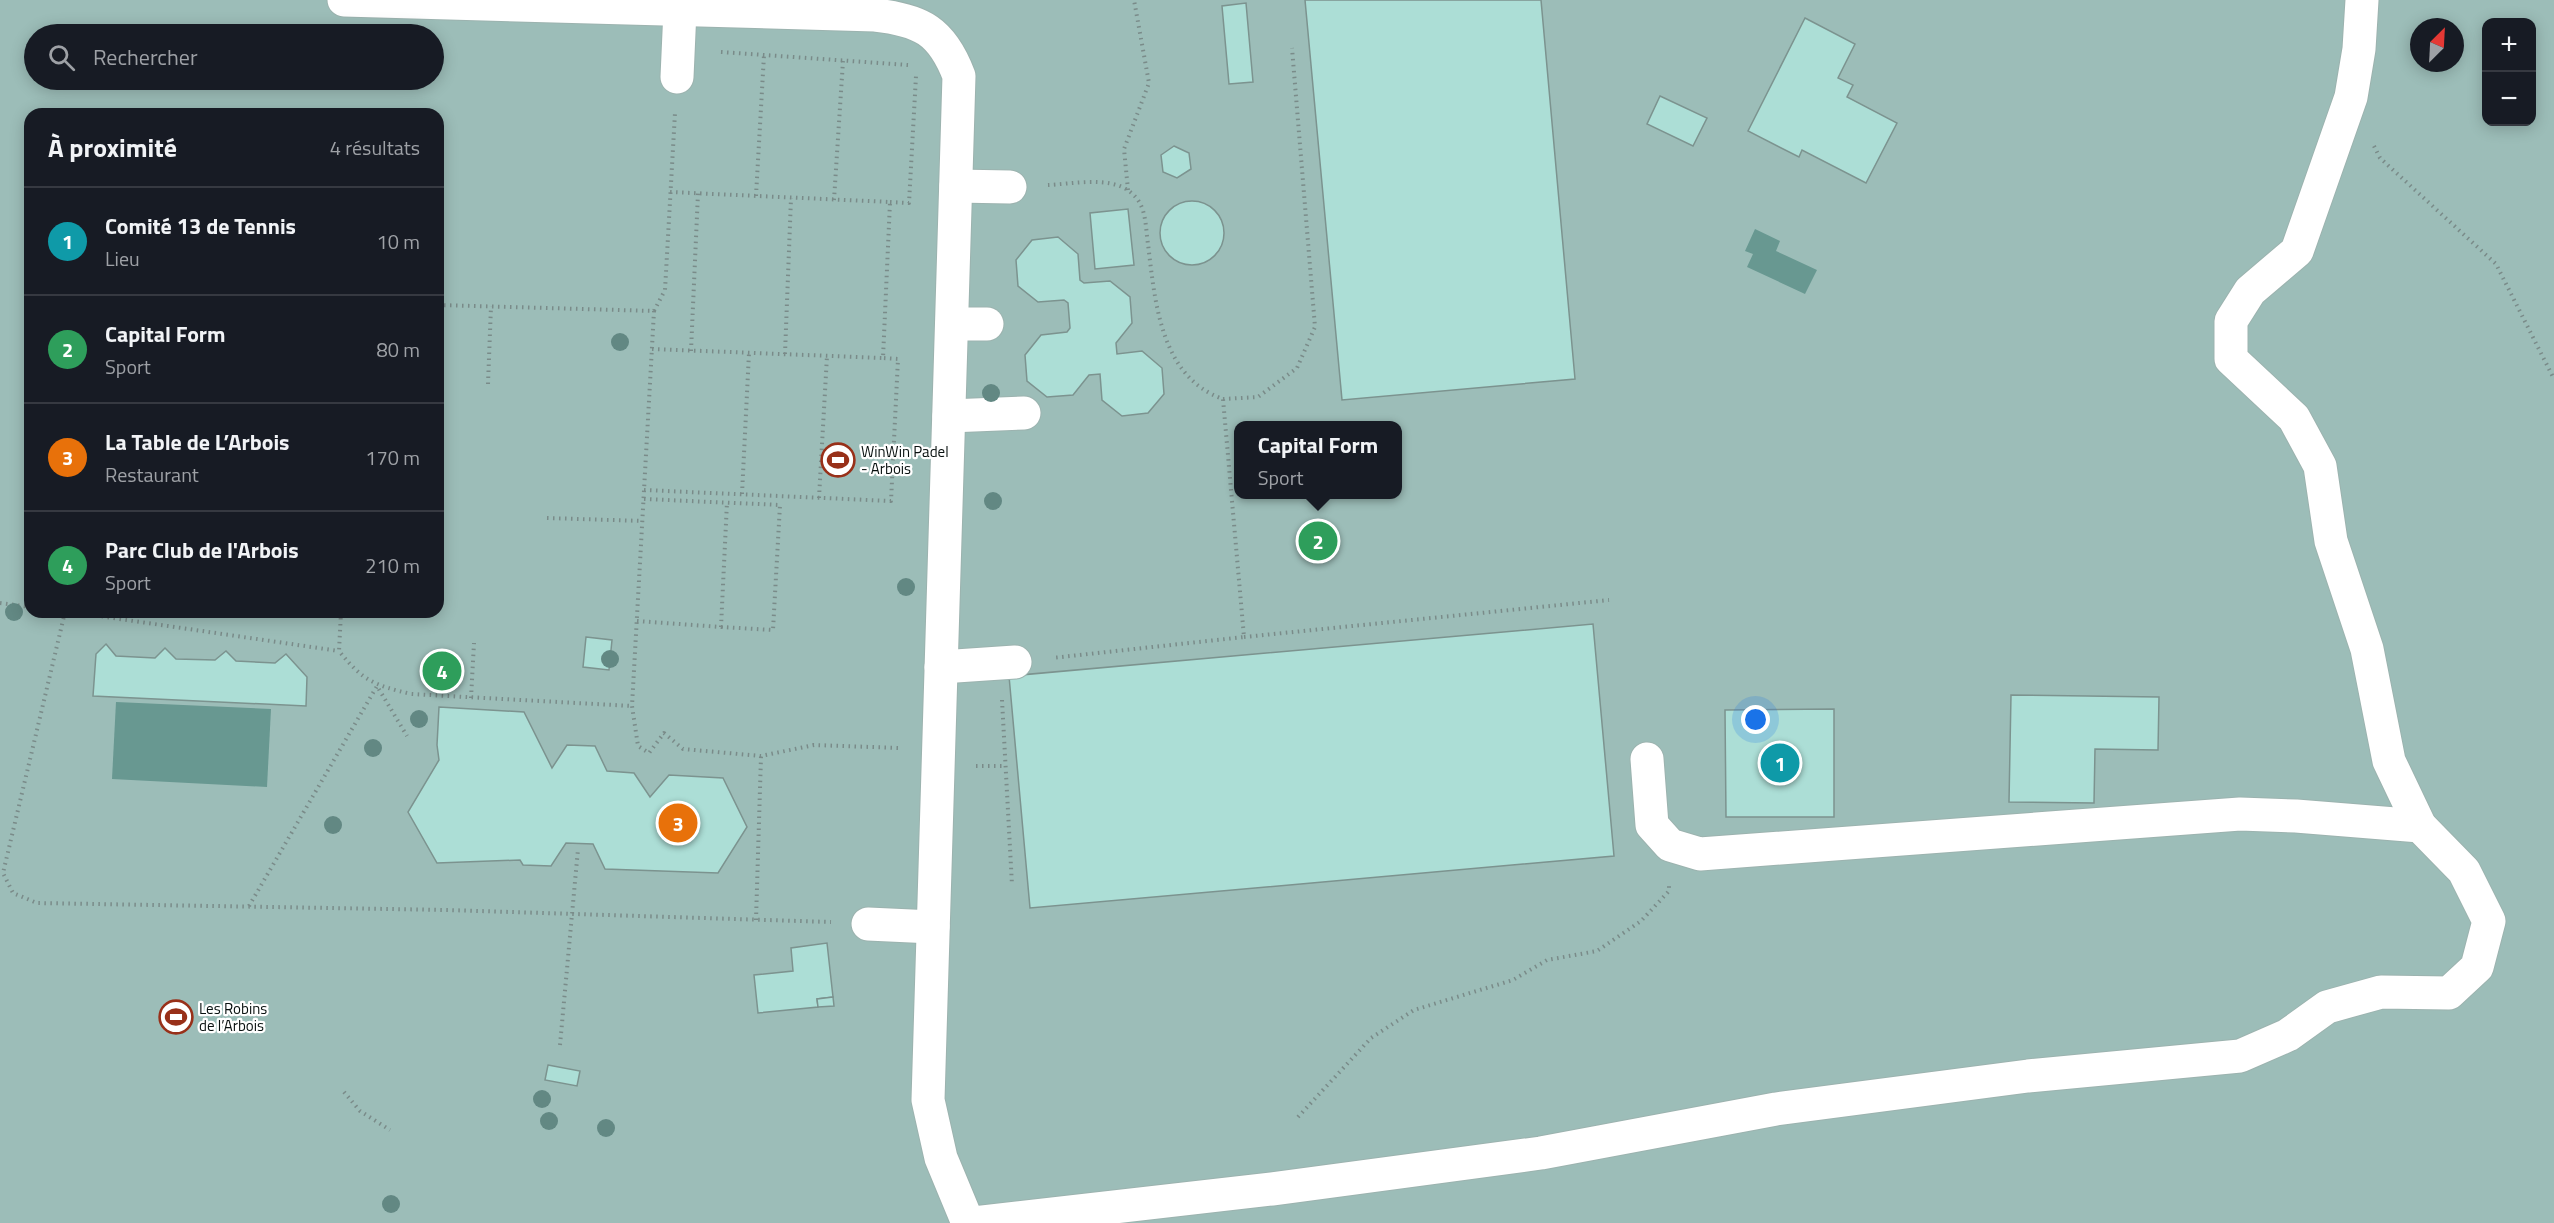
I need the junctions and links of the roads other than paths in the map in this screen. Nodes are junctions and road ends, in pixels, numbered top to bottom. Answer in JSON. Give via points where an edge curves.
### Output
{"nodes":[{"id":1,"x":344,"y":0,"type":"edge"},
{"id":2,"x":2361,"y":0,"type":"edge"},
{"id":3,"x":680,"y":10,"type":"junction"},
{"id":4,"x":677,"y":77,"type":"road end"},
{"id":5,"x":956,"y":186,"type":"junction"},
{"id":6,"x":1010,"y":186,"type":"road end"},
{"id":7,"x":952,"y":324,"type":"junction"},
{"id":8,"x":987,"y":324,"type":"dead end"},
{"id":9,"x":1024,"y":413,"type":"dead end"},
{"id":10,"x":949,"y":416,"type":"junction"},
{"id":11,"x":1007,"y":662,"type":"road end"},
{"id":12,"x":941,"y":668,"type":"junction"},
{"id":13,"x":1647,"y":759,"type":"dead end"},
{"id":14,"x":2420,"y":826,"type":"junction"},
{"id":15,"x":868,"y":924,"type":"road end"},
{"id":16,"x":933,"y":927,"type":"junction"},
{"id":17,"x":968,"y":1223,"type":"edge"},
{"id":18,"x":974,"y":1223,"type":"edge"}],
"edges":[{"from":1,"to":3,"type":"street"},
{"from":2,"to":14,"type":"street","via":[[2352,97],[2296,251],[2250,291],[2231,321],[2231,359],[2294,418],[2320,466],[2331,541],[2367,649],[2388,761]]},
{"from":3,"to":4,"type":"street"},
{"from":3,"to":5,"type":"street","via":[[875,15],[902,18],[931,30],[950,51],[959,76]]},
{"from":5,"to":6,"type":"street"},
{"from":5,"to":7,"type":"street"},
{"from":7,"to":8,"type":"street"},
{"from":7,"to":10,"type":"street"},
{"from":9,"to":10,"type":"street"},
{"from":10,"to":12,"type":"street"},
{"from":11,"to":12,"type":"street"},
{"from":12,"to":16,"type":"street"},
{"from":13,"to":14,"type":"street","via":[[1652,825],[1670,845],[1700,854],[2240,814]]},
{"from":14,"to":18,"type":"street","via":[[2464,871],[2489,921],[2477,967],[2449,993],[2381,992],[2327,1007],[2288,1035],[2240,1056],[2028,1076],[1776,1109],[1541,1153]]},
{"from":15,"to":16,"type":"street"},
{"from":16,"to":17,"type":"street","via":[[928,1100],[941,1158]]}]}
